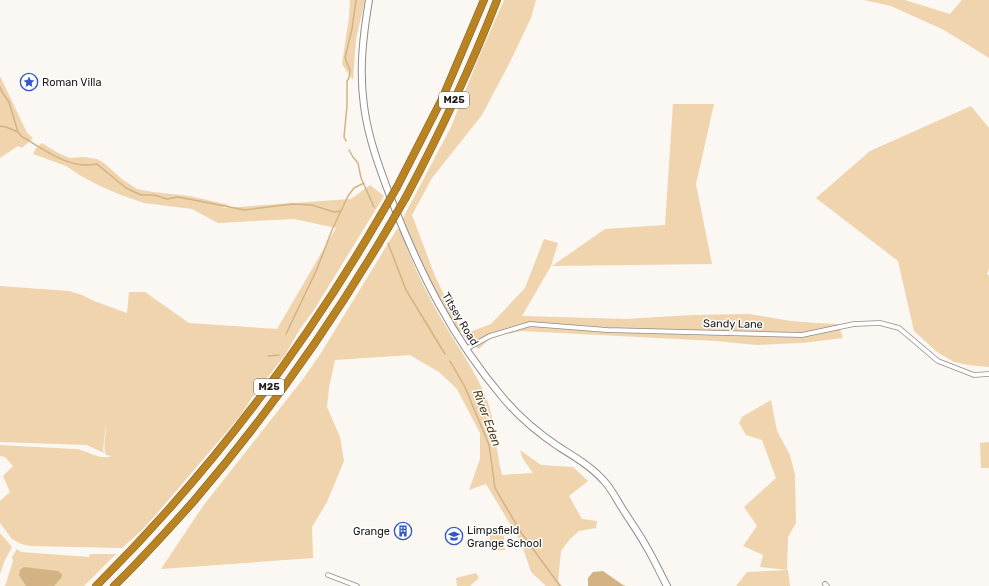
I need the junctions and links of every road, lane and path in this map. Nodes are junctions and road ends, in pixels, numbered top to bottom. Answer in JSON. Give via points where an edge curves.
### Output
{"nodes":[{"id":1,"x":369,"y":0,"type":"edge"},
{"id":2,"x":484,"y":0,"type":"edge"},
{"id":3,"x":497,"y":0,"type":"edge"},
{"id":4,"x":466,"y":349,"type":"junction"},
{"id":5,"x":989,"y":374,"type":"edge"},
{"id":6,"x":328,"y":576,"type":"dead end"},
{"id":7,"x":96,"y":586,"type":"edge"},
{"id":8,"x":114,"y":586,"type":"edge"},
{"id":9,"x":357,"y":586,"type":"edge"},
{"id":10,"x":667,"y":586,"type":"edge"}],
"edges":[{"from":1,"to":4,"type":"main road","name":"Titsey Road","via":[[363,38],[361,79],[373,147],[418,264],[441,310]]},
{"from":2,"to":7,"type":"highway","number":"M25","bridge":true,"via":[[445,93],[397,187],[338,287],[283,368],[215,457],[140,542]]},
{"from":3,"to":8,"type":"highway","number":"M25","bridge":true,"via":[[426,159],[342,304],[236,450],[155,544]]},
{"from":4,"to":5,"type":"street","name":"Sandy Lane","via":[[490,336],[530,324],[607,330],[802,334],[854,324],[880,323],[899,328],[938,361],[974,375]]},
{"from":4,"to":10,"type":"main road","name":"Titsey Road","via":[[504,399],[522,418],[575,456],[606,483],[647,547]]},
{"from":6,"to":9,"type":"street"}]}
